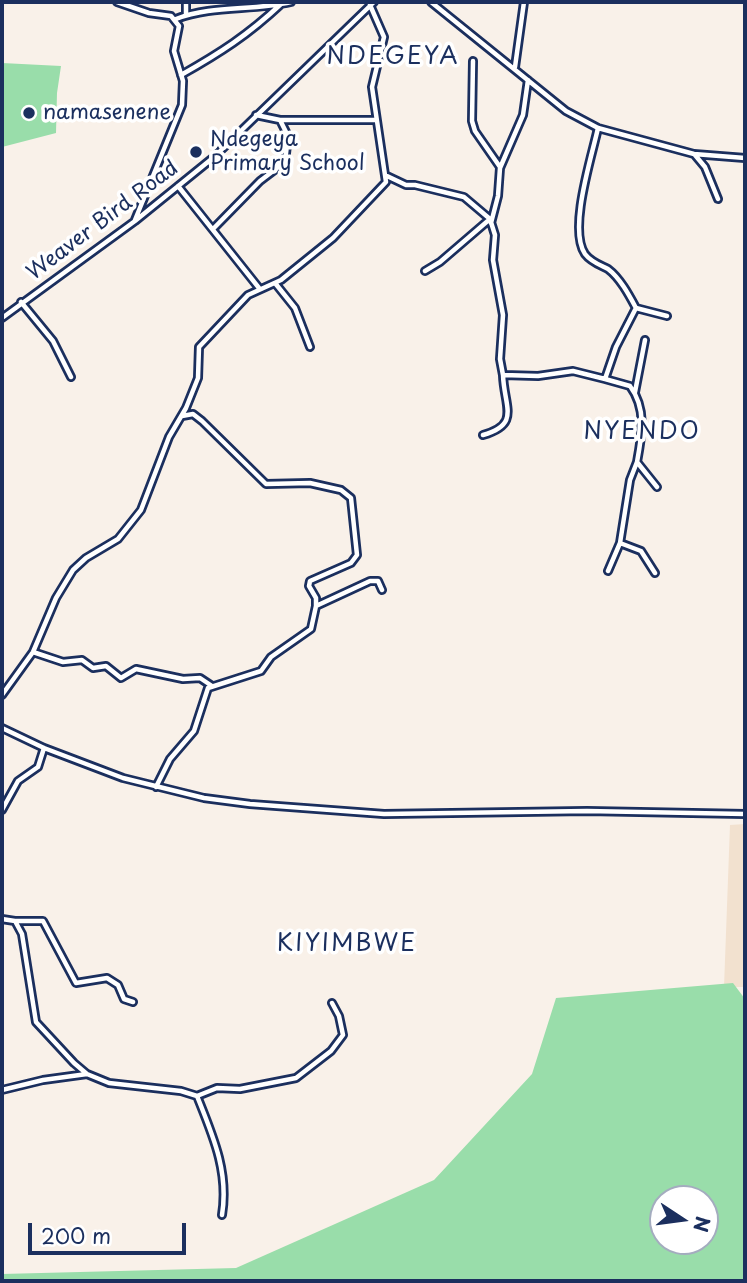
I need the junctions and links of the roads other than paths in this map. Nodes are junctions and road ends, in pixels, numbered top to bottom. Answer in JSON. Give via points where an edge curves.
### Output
{"nodes":[{"id":1,"x":117,"y":2,"type":"edge"},
{"id":2,"x":186,"y":2,"type":"edge"},
{"id":3,"x":291,"y":2,"type":"edge"},
{"id":4,"x":431,"y":2,"type":"edge"},
{"id":5,"x":524,"y":2,"type":"edge"},
{"id":6,"x":372,"y":3,"type":"edge"},
{"id":7,"x":281,"y":4,"type":"junction"},
{"id":8,"x":186,"y":15,"type":"junction"},
{"id":9,"x":176,"y":19,"type":"junction"},
{"id":10,"x":473,"y":61,"type":"dead end"},
{"id":11,"x":515,"y":68,"type":"junction"},
{"id":12,"x":181,"y":75,"type":"junction"},
{"id":13,"x":528,"y":80,"type":"junction"},
{"id":14,"x":256,"y":115,"type":"junction"},
{"id":15,"x":280,"y":120,"type":"junction"},
{"id":16,"x":375,"y":120,"type":"junction"},
{"id":17,"x":598,"y":128,"type":"junction"},
{"id":18,"x":694,"y":154,"type":"junction"},
{"id":19,"x":745,"y":158,"type":"edge"},
{"id":20,"x":500,"y":168,"type":"junction"},
{"id":21,"x":387,"y":176,"type":"junction"},
{"id":22,"x":178,"y":186,"type":"junction"},
{"id":23,"x":718,"y":200,"type":"dead end"},
{"id":24,"x":135,"y":221,"type":"junction"},
{"id":25,"x":491,"y":221,"type":"junction"},
{"id":26,"x":213,"y":229,"type":"junction"},
{"id":27,"x":425,"y":271,"type":"dead end"},
{"id":28,"x":275,"y":283,"type":"junction"},
{"id":29,"x":259,"y":288,"type":"junction"},
{"id":30,"x":20,"y":302,"type":"junction"},
{"id":31,"x":636,"y":308,"type":"junction"},
{"id":32,"x":667,"y":316,"type":"dead end"},
{"id":33,"x":2,"y":318,"type":"edge"},
{"id":34,"x":645,"y":340,"type":"dead end"},
{"id":35,"x":310,"y":347,"type":"dead end"},
{"id":36,"x":503,"y":375,"type":"junction"},
{"id":37,"x":71,"y":377,"type":"dead end"},
{"id":38,"x":605,"y":379,"type":"junction"},
{"id":39,"x":635,"y":393,"type":"junction"},
{"id":40,"x":181,"y":417,"type":"junction"},
{"id":41,"x":483,"y":435,"type":"dead end"},
{"id":42,"x":637,"y":462,"type":"junction"},
{"id":43,"x":657,"y":487,"type":"dead end"},
{"id":44,"x":620,"y":543,"type":"junction"},
{"id":45,"x":608,"y":572,"type":"dead end"},
{"id":46,"x":655,"y":573,"type":"dead end"},
{"id":47,"x":382,"y":590,"type":"dead end"},
{"id":48,"x":316,"y":606,"type":"junction"},
{"id":49,"x":33,"y":652,"type":"junction"},
{"id":50,"x":212,"y":686,"type":"junction"},
{"id":51,"x":2,"y":695,"type":"edge"},
{"id":52,"x":2,"y":728,"type":"edge"},
{"id":53,"x":44,"y":748,"type":"junction"},
{"id":54,"x":156,"y":788,"type":"junction"},
{"id":55,"x":2,"y":810,"type":"edge"},
{"id":56,"x":745,"y":814,"type":"edge"},
{"id":57,"x":2,"y":919,"type":"edge"},
{"id":58,"x":15,"y":921,"type":"junction"},
{"id":59,"x":133,"y":1002,"type":"dead end"},
{"id":60,"x":332,"y":1003,"type":"dead end"},
{"id":61,"x":87,"y":1074,"type":"junction"},
{"id":62,"x":2,"y":1090,"type":"edge"},
{"id":63,"x":197,"y":1096,"type":"junction"},
{"id":64,"x":222,"y":1214,"type":"dead end"}],
"edges":[{"from":1,"to":9,"type":"street"},
{"from":2,"to":8,"type":"street"},
{"from":3,"to":7,"type":"street"},
{"from":4,"to":11,"type":"street"},
{"from":5,"to":11,"type":"street"},
{"from":6,"to":14,"type":"street","name":"Weaver Bird Road"},
{"from":6,"to":16,"type":"street","via":[[384,42],[372,88]]},
{"from":7,"to":8,"type":"street"},
{"from":7,"to":12,"type":"street","via":[[257,29]]},
{"from":8,"to":9,"type":"street"},
{"from":9,"to":12,"type":"street","via":[[174,51]]},
{"from":10,"to":20,"type":"street","via":[[472,121]]},
{"from":11,"to":13,"type":"street"},
{"from":12,"to":24,"type":"street","via":[[182,105]]},
{"from":13,"to":17,"type":"street","via":[[566,111]]},
{"from":13,"to":20,"type":"street","via":[[523,115]]},
{"from":14,"to":15,"type":"street"},
{"from":14,"to":22,"type":"street","name":"Weaver Bird Road"},
{"from":15,"to":16,"type":"street"},
{"from":15,"to":26,"type":"street","via":[[288,136],[285,162]]},
{"from":16,"to":21,"type":"street"},
{"from":17,"to":18,"type":"street"},
{"from":17,"to":31,"type":"street","via":[[585,187],[582,246],[587,256],[619,280]]},
{"from":18,"to":19,"type":"street"},
{"from":18,"to":23,"type":"street","via":[[705,167]]},
{"from":20,"to":25,"type":"street"},
{"from":21,"to":25,"type":"street","via":[[406,186],[464,197]]},
{"from":21,"to":28,"type":"street","via":[[351,222]]},
{"from":22,"to":24,"type":"street","name":"Weaver Bird Road"},
{"from":22,"to":26,"type":"street"},
{"from":24,"to":30,"type":"street","name":"Weaver Bird Road"},
{"from":25,"to":27,"type":"street"},
{"from":25,"to":36,"type":"street","via":[[503,315]]},
{"from":26,"to":29,"type":"street"},
{"from":28,"to":29,"type":"street"},
{"from":28,"to":35,"type":"street","via":[[295,308]]},
{"from":29,"to":40,"type":"street","via":[[199,347],[198,378]]},
{"from":30,"to":33,"type":"street","name":"Weaver Bird Road"},
{"from":30,"to":37,"type":"street","via":[[53,341]]},
{"from":31,"to":32,"type":"street"},
{"from":31,"to":38,"type":"street"},
{"from":34,"to":39,"type":"street"},
{"from":36,"to":38,"type":"street","via":[[573,371]]},
{"from":36,"to":41,"type":"street","via":[[507,421],[502,428]]},
{"from":38,"to":39,"type":"street","via":[[628,385]]},
{"from":39,"to":42,"type":"street","via":[[643,411]]},
{"from":40,"to":48,"type":"street","via":[[193,414],[202,421],[266,484],[310,483],[341,490],[351,498],[357,555],[351,563],[310,581]]},
{"from":40,"to":49,"type":"street","via":[[141,510],[118,539],[73,570]]},
{"from":42,"to":43,"type":"street"},
{"from":42,"to":44,"type":"street"},
{"from":44,"to":45,"type":"street"},
{"from":44,"to":46,"type":"street","via":[[641,551]]},
{"from":47,"to":48,"type":"street","via":[[370,581]]},
{"from":48,"to":50,"type":"street","via":[[313,626],[271,657],[261,671]]},
{"from":49,"to":50,"type":"street","via":[[63,662],[82,660],[93,668],[106,666],[121,678],[136,669],[200,678]]},
{"from":49,"to":51,"type":"street"},
{"from":50,"to":54,"type":"street","via":[[206,690],[194,731],[170,759]]},
{"from":52,"to":53,"type":"street"},
{"from":53,"to":54,"type":"street"},
{"from":53,"to":55,"type":"street","via":[[38,767],[18,781]]},
{"from":54,"to":56,"type":"street","via":[[250,804],[384,814]]},
{"from":57,"to":58,"type":"street"},
{"from":58,"to":59,"type":"street","via":[[43,921],[76,983],[107,978],[118,985],[124,999]]},
{"from":58,"to":61,"type":"street","via":[[22,934],[36,1022]]},
{"from":60,"to":63,"type":"street","via":[[343,1035],[331,1051],[296,1078],[240,1089],[217,1088]]},
{"from":61,"to":62,"type":"street"},
{"from":61,"to":63,"type":"street","via":[[109,1083]]},
{"from":63,"to":64,"type":"street","via":[[220,1153],[226,1189]]}]}
